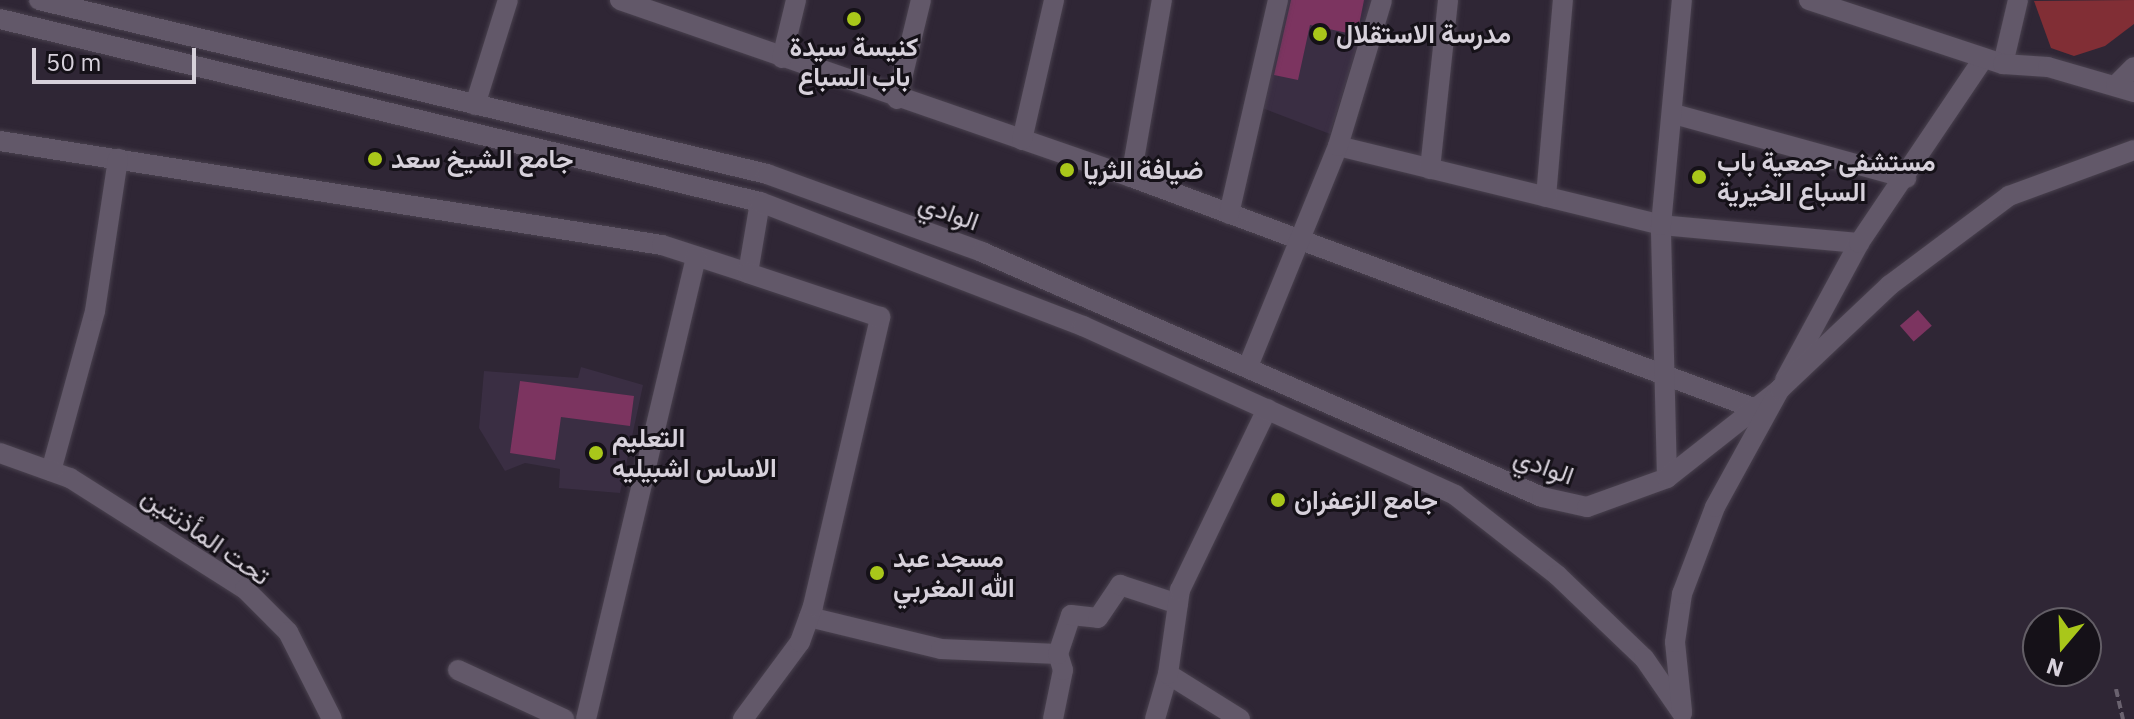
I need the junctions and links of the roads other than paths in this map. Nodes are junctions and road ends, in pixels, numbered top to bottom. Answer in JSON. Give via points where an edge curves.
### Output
{"nodes":[{"id":1,"x":39,"y":0,"type":"edge"},
{"id":2,"x":508,"y":0,"type":"edge"},
{"id":3,"x":620,"y":0,"type":"edge"},
{"id":4,"x":796,"y":0,"type":"edge"},
{"id":5,"x":921,"y":0,"type":"edge"},
{"id":6,"x":1054,"y":0,"type":"edge"},
{"id":7,"x":1162,"y":0,"type":"edge"},
{"id":8,"x":1278,"y":0,"type":"edge"},
{"id":9,"x":1382,"y":0,"type":"edge"},
{"id":10,"x":1448,"y":0,"type":"edge"},
{"id":11,"x":1563,"y":0,"type":"edge"},
{"id":12,"x":1682,"y":0,"type":"edge"},
{"id":13,"x":1809,"y":0,"type":"edge"},
{"id":14,"x":2018,"y":0,"type":"edge"},
{"id":15,"x":670,"y":8,"type":"edge"},
{"id":16,"x":0,"y":19,"type":"edge"},
{"id":17,"x":782,"y":58,"type":"junction"},
{"id":18,"x":1994,"y":61,"type":"junction"},
{"id":19,"x":2134,"y":67,"type":"edge"},
{"id":20,"x":2125,"y":88,"type":"edge"},
{"id":21,"x":897,"y":99,"type":"junction"},
{"id":22,"x":475,"y":105,"type":"junction"},
{"id":23,"x":1674,"y":114,"type":"junction"},
{"id":24,"x":1022,"y":140,"type":"junction"},
{"id":25,"x":0,"y":141,"type":"edge"},
{"id":26,"x":1338,"y":146,"type":"junction"},
{"id":27,"x":2134,"y":150,"type":"edge"},
{"id":28,"x":118,"y":159,"type":"junction"},
{"id":29,"x":1430,"y":169,"type":"junction"},
{"id":30,"x":1131,"y":177,"type":"junction"},
{"id":31,"x":1906,"y":178,"type":"junction"},
{"id":32,"x":1546,"y":197,"type":"junction"},
{"id":33,"x":760,"y":202,"type":"junction"},
{"id":34,"x":1229,"y":214,"type":"junction"},
{"id":35,"x":1661,"y":225,"type":"junction"},
{"id":36,"x":1301,"y":242,"type":"junction"},
{"id":37,"x":1859,"y":243,"type":"junction"},
{"id":38,"x":696,"y":257,"type":"junction"},
{"id":39,"x":748,"y":273,"type":"junction"},
{"id":40,"x":1249,"y":364,"type":"junction"},
{"id":41,"x":1669,"y":372,"type":"junction"},
{"id":42,"x":1780,"y":389,"type":"junction"},
{"id":43,"x":1267,"y":409,"type":"junction"},
{"id":44,"x":1759,"y":410,"type":"junction"},
{"id":45,"x":0,"y":453,"type":"edge"},
{"id":46,"x":51,"y":471,"type":"junction"},
{"id":47,"x":1667,"y":478,"type":"junction"},
{"id":48,"x":1178,"y":604,"type":"junction"},
{"id":49,"x":809,"y":617,"type":"junction"},
{"id":50,"x":1058,"y":654,"type":"junction"},
{"id":51,"x":458,"y":670,"type":"dead end"},
{"id":52,"x":1168,"y":674,"type":"junction"},
{"id":53,"x":1683,"y":717,"type":"edge"},
{"id":54,"x":1057,"y":718,"type":"edge"},
{"id":55,"x":332,"y":719,"type":"edge"},
{"id":56,"x":564,"y":719,"type":"edge"},
{"id":57,"x":586,"y":719,"type":"edge"},
{"id":58,"x":743,"y":719,"type":"edge"},
{"id":59,"x":1155,"y":719,"type":"edge"},
{"id":60,"x":1240,"y":719,"type":"edge"}],
"edges":[{"from":1,"to":22,"type":"street","name":"الوادي"},
{"from":2,"to":22,"type":"street"},
{"from":3,"to":15,"type":"street"},
{"from":4,"to":17,"type":"street"},
{"from":5,"to":21,"type":"street"},
{"from":6,"to":24,"type":"street"},
{"from":7,"to":30,"type":"street"},
{"from":8,"to":34,"type":"street"},
{"from":9,"to":26,"type":"street"},
{"from":10,"to":29,"type":"street"},
{"from":11,"to":32,"type":"street"},
{"from":12,"to":23,"type":"street"},
{"from":13,"to":18,"type":"street"},
{"from":14,"to":18,"type":"street"},
{"from":15,"to":17,"type":"street"},
{"from":16,"to":33,"type":"street"},
{"from":17,"to":21,"type":"street"},
{"from":18,"to":20,"type":"street","via":[[2048,67]]},
{"from":18,"to":31,"type":"street","via":[[1946,106]]},
{"from":19,"to":20,"type":"street"},
{"from":21,"to":24,"type":"street"},
{"from":22,"to":40,"type":"street","name":"الوادي","via":[[767,174],[982,252]]},
{"from":23,"to":31,"type":"street"},
{"from":23,"to":35,"type":"street"},
{"from":24,"to":30,"type":"street"},
{"from":25,"to":28,"type":"street"},
{"from":26,"to":29,"type":"street"},
{"from":26,"to":36,"type":"street"},
{"from":27,"to":42,"type":"street","via":[[2009,196],[1890,285]]},
{"from":28,"to":38,"type":"street"},
{"from":28,"to":46,"type":"street","via":[[95,311]]},
{"from":29,"to":32,"type":"street"},
{"from":30,"to":34,"type":"street"},
{"from":31,"to":37,"type":"street"},
{"from":32,"to":35,"type":"street"},
{"from":33,"to":39,"type":"street"},
{"from":33,"to":43,"type":"street","via":[[1083,326]]},
{"from":34,"to":36,"type":"street"},
{"from":35,"to":37,"type":"street"},
{"from":35,"to":41,"type":"street"},
{"from":36,"to":40,"type":"street"},
{"from":36,"to":41,"type":"street"},
{"from":37,"to":42,"type":"street"},
{"from":38,"to":39,"type":"street"},
{"from":38,"to":57,"type":"street"},
{"from":39,"to":49,"type":"street","via":[[880,317]]},
{"from":40,"to":47,"type":"street","name":"الوادي","via":[[1542,497],[1587,507],[1614,503]]},
{"from":41,"to":44,"type":"street"},
{"from":41,"to":47,"type":"street"},
{"from":42,"to":44,"type":"street","name":"الوادي"},
{"from":42,"to":53,"type":"street","via":[[1715,507],[1682,594],[1675,642]]},
{"from":43,"to":48,"type":"street"},
{"from":43,"to":53,"type":"street","via":[[1455,495],[1557,575],[1644,658]]},
{"from":44,"to":47,"type":"street","name":"الوادي"},
{"from":45,"to":46,"type":"street","name":"تحت المأذنتين"},
{"from":46,"to":55,"type":"street","name":"تحت المأذنتين","via":[[245,589],[288,632]]},
{"from":48,"to":50,"type":"street","via":[[1120,585],[1098,618],[1071,615]]},
{"from":48,"to":52,"type":"street"},
{"from":49,"to":50,"type":"street","via":[[941,649]]},
{"from":49,"to":58,"type":"street","via":[[800,642]]},
{"from":50,"to":54,"type":"street","via":[[1063,670]]},
{"from":51,"to":56,"type":"street"},
{"from":52,"to":59,"type":"street"},
{"from":52,"to":60,"type":"street"}]}
